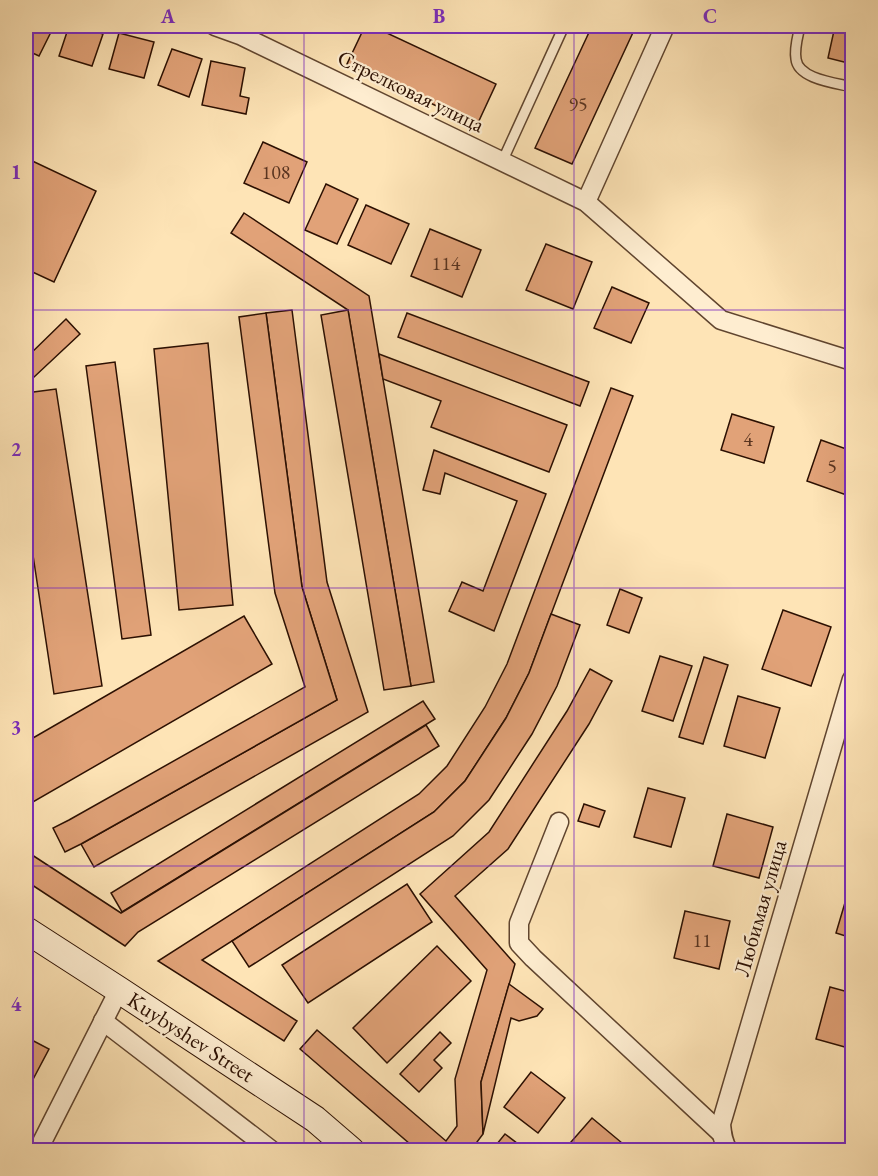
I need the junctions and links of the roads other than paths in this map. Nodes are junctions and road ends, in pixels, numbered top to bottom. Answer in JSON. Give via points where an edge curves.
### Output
{"nodes":[{"id":1,"x":215,"y":26,"type":"edge"},
{"id":2,"x":564,"y":26,"type":"edge"},
{"id":3,"x":665,"y":26,"type":"edge"},
{"id":4,"x":801,"y":26,"type":"edge"},
{"id":5,"x":852,"y":87,"type":"edge"},
{"id":6,"x":502,"y":162,"type":"junction"},
{"id":7,"x":586,"y":202,"type":"junction"},
{"id":8,"x":852,"y":361,"type":"edge"},
{"id":9,"x":852,"y":679,"type":"edge"},
{"id":10,"x":559,"y":822,"type":"dead end"},
{"id":11,"x":26,"y":930,"type":"edge"},
{"id":12,"x":119,"y":990,"type":"junction"},
{"id":13,"x":103,"y":1022,"type":"junction"},
{"id":14,"x":725,"y":1142,"type":"edge"},
{"id":15,"x":38,"y":1150,"type":"edge"},
{"id":16,"x":271,"y":1150,"type":"edge"},
{"id":17,"x":351,"y":1150,"type":"edge"}],
"edges":[{"from":1,"to":6,"type":"street","name":"Стрелковая улица"},
{"from":2,"to":6,"type":"lane"},
{"from":3,"to":7,"type":"street"},
{"from":4,"to":5,"type":"lane","via":[[796,50],[800,70],[808,76]]},
{"from":6,"to":7,"type":"street","name":"Стрелковая улица"},
{"from":7,"to":8,"type":"street","name":"Стрелковая улица","via":[[721,320]]},
{"from":9,"to":14,"type":"street","name":"Любимая улица","via":[[722,1124]]},
{"from":10,"to":14,"type":"street","via":[[519,924],[519,943]]},
{"from":11,"to":12,"type":"main road","name":"Kuybyshev Street"},
{"from":12,"to":13,"type":"street"},
{"from":12,"to":17,"type":"main road","name":"Kuybyshev Street","via":[[315,1119]]},
{"from":13,"to":15,"type":"street"},
{"from":13,"to":16,"type":"street"}]}
